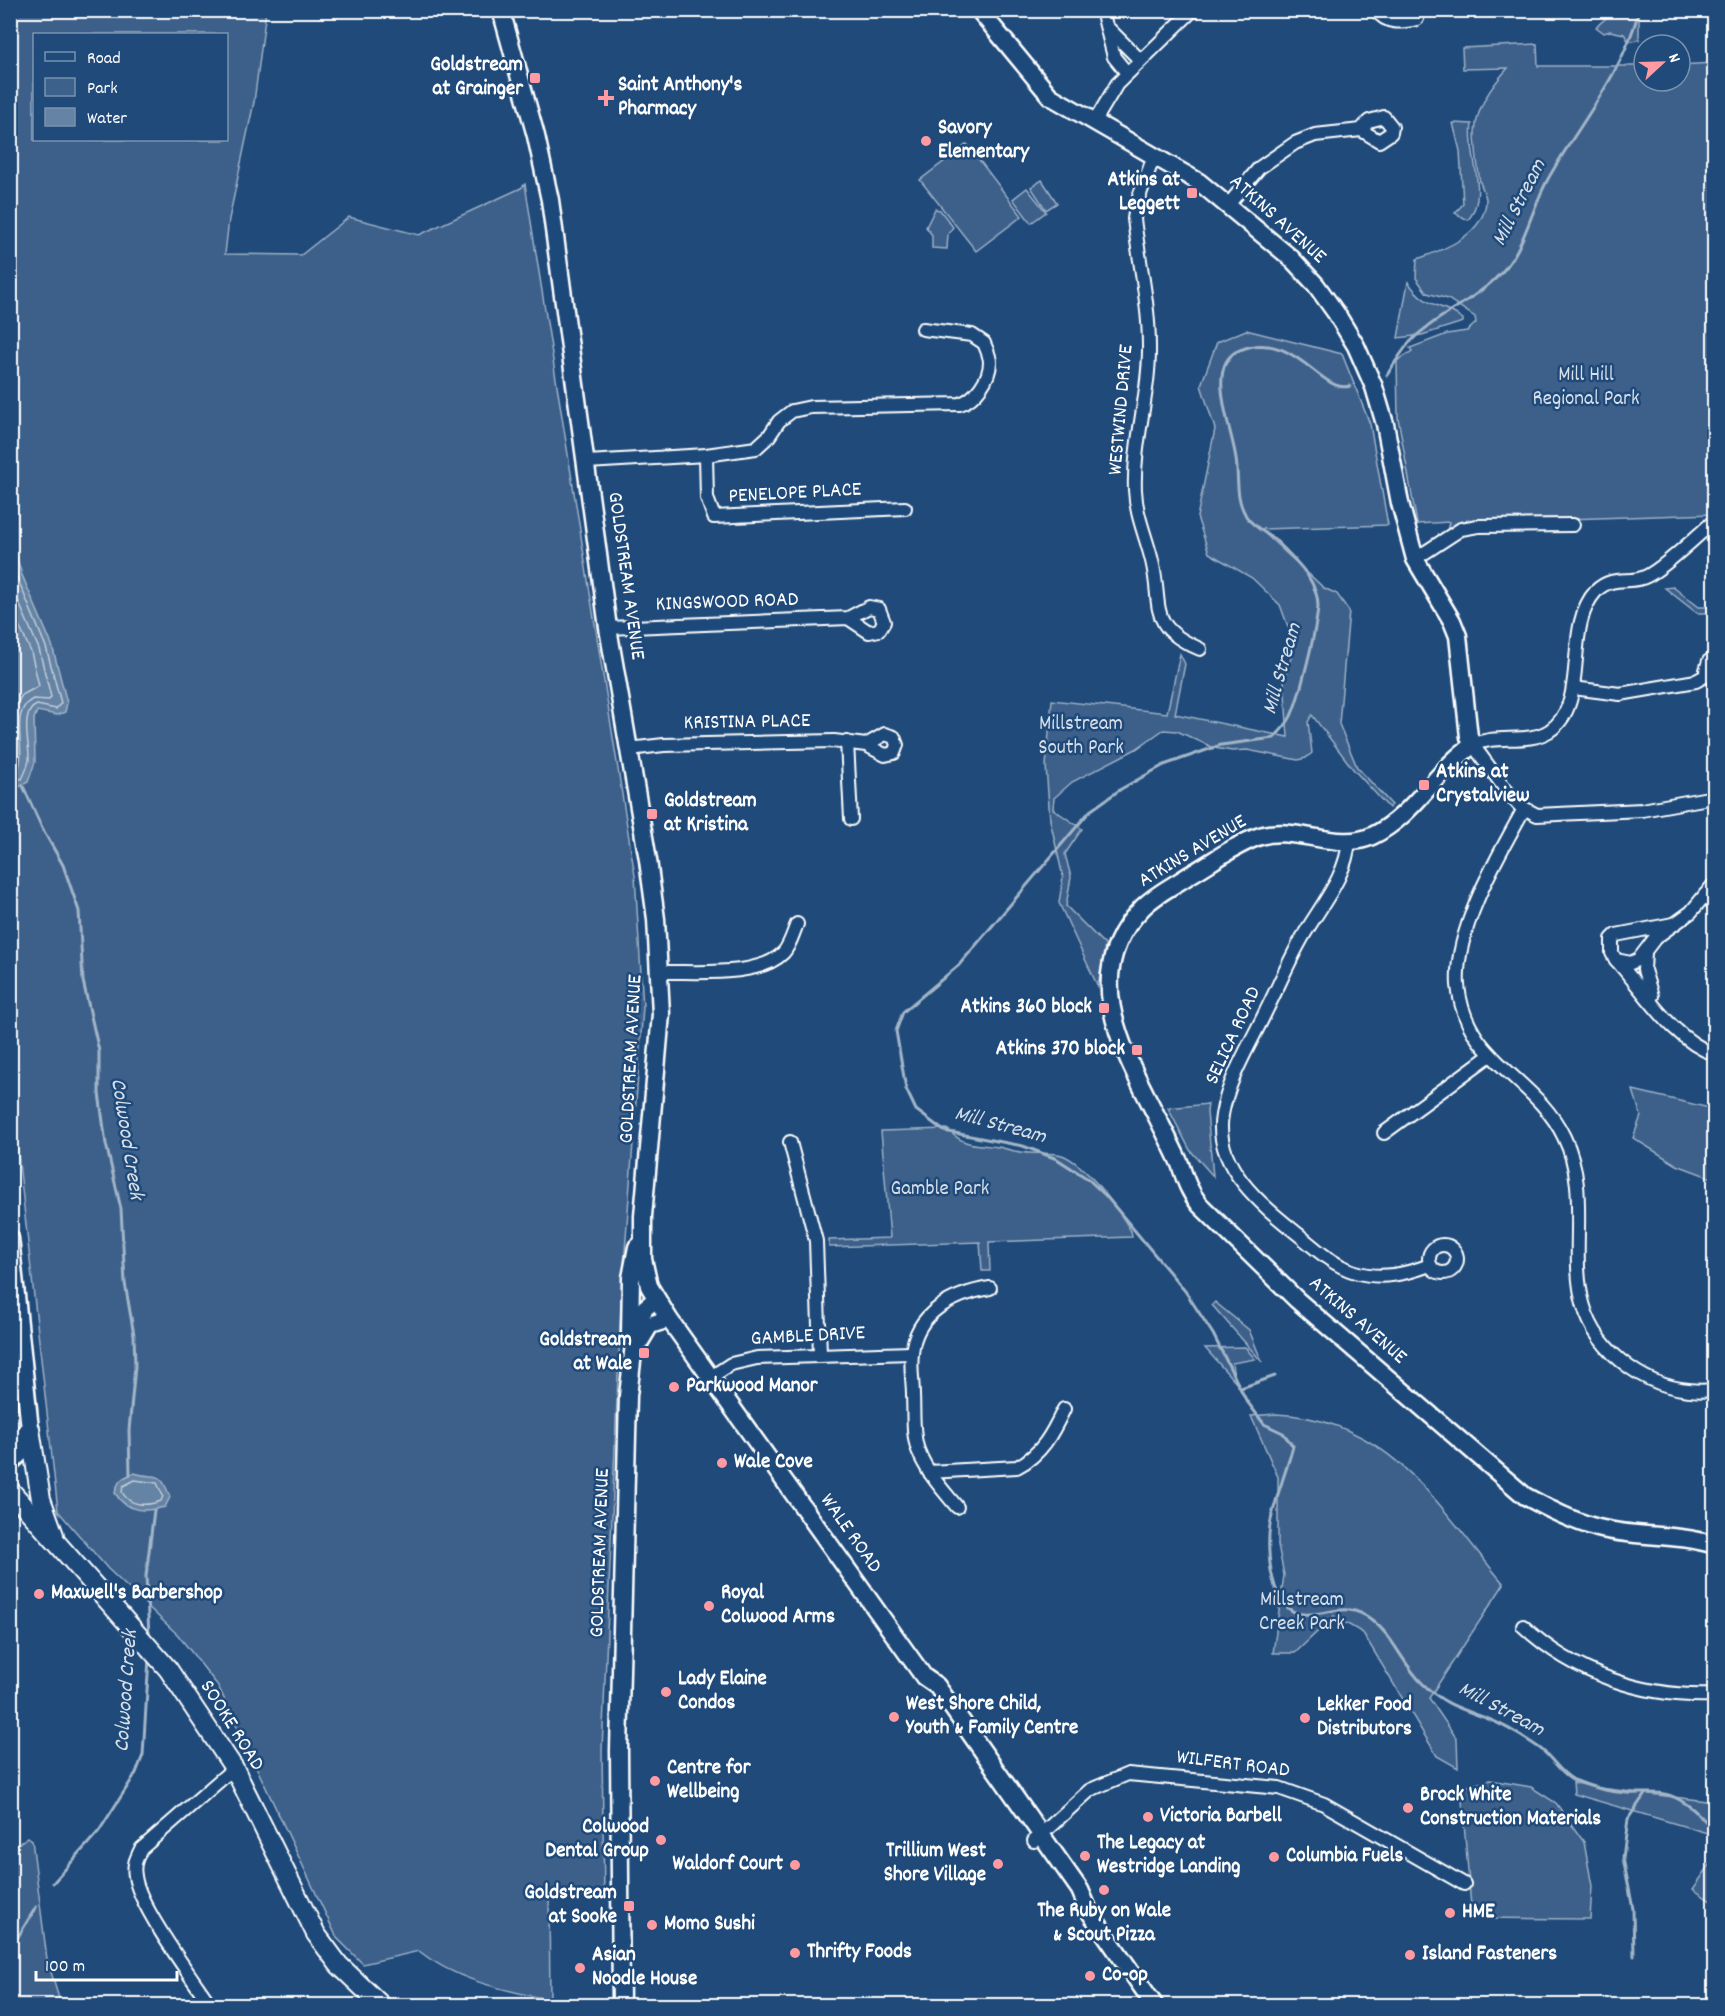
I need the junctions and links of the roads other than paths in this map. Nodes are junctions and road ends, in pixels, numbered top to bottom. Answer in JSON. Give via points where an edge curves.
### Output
{"nodes":[{"id":1,"x":501,"y":10,"type":"edge"},
{"id":2,"x":979,"y":10,"type":"edge"},
{"id":3,"x":1102,"y":10,"type":"edge"},
{"id":4,"x":1193,"y":10,"type":"edge"},
{"id":5,"x":1376,"y":10,"type":"edge"},
{"id":6,"x":1417,"y":19,"type":"dead end"},
{"id":7,"x":1108,"y":28,"type":"junction"},
{"id":8,"x":1140,"y":60,"type":"junction"},
{"id":9,"x":1127,"y":73,"type":"junction"},
{"id":10,"x":1095,"y":121,"type":"junction"},
{"id":11,"x":1361,"y":130,"type":"dead end"},
{"id":12,"x":1154,"y":156,"type":"junction"},
{"id":13,"x":1228,"y":205,"type":"junction"},
{"id":14,"x":924,"y":329,"type":"dead end"},
{"id":15,"x":706,"y":455,"type":"junction"},
{"id":16,"x":587,"y":462,"type":"junction"},
{"id":17,"x":905,"y":508,"type":"dead end"},
{"id":18,"x":1714,"y":521,"type":"edge"},
{"id":19,"x":1573,"y":525,"type":"dead end"},
{"id":20,"x":1415,"y":559,"type":"junction"},
{"id":21,"x":848,"y":618,"type":"dead end"},
{"id":22,"x":608,"y":628,"type":"junction"},
{"id":23,"x":1200,"y":649,"type":"dead end"},
{"id":24,"x":1714,"y":658,"type":"edge"},
{"id":25,"x":1711,"y":677,"type":"edge"},
{"id":26,"x":1573,"y":688,"type":"junction"},
{"id":27,"x":847,"y":742,"type":"junction"},
{"id":28,"x":866,"y":745,"type":"dead end"},
{"id":29,"x":1473,"y":745,"type":"junction"},
{"id":30,"x":629,"y":749,"type":"junction"},
{"id":31,"x":1714,"y":796,"type":"edge"},
{"id":32,"x":1527,"y":810,"type":"junction"},
{"id":33,"x":851,"y":819,"type":"dead end"},
{"id":34,"x":1349,"y":840,"type":"junction"},
{"id":35,"x":1714,"y":884,"type":"edge"},
{"id":36,"x":1710,"y":899,"type":"edge"},
{"id":37,"x":797,"y":924,"type":"dead end"},
{"id":38,"x":1673,"y":924,"type":"junction"},
{"id":39,"x":1645,"y":953,"type":"junction"},
{"id":40,"x":1616,"y":960,"type":"junction"},
{"id":41,"x":661,"y":972,"type":"junction"},
{"id":42,"x":1656,"y":1005,"type":"junction"},
{"id":43,"x":1714,"y":1054,"type":"edge"},
{"id":44,"x":1489,"y":1056,"type":"junction"},
{"id":45,"x":1384,"y":1133,"type":"dead end"},
{"id":46,"x":790,"y":1142,"type":"dead end"},
{"id":47,"x":643,"y":1216,"type":"junction"},
{"id":48,"x":10,"y":1238,"type":"edge"},
{"id":49,"x":1431,"y":1265,"type":"dead end"},
{"id":50,"x":990,"y":1288,"type":"dead end"},
{"id":51,"x":656,"y":1299,"type":"junction"},
{"id":52,"x":669,"y":1319,"type":"junction"},
{"id":53,"x":912,"y":1353,"type":"junction"},
{"id":54,"x":820,"y":1354,"type":"junction"},
{"id":55,"x":632,"y":1359,"type":"junction"},
{"id":56,"x":711,"y":1377,"type":"junction"},
{"id":57,"x":1714,"y":1390,"type":"edge"},
{"id":58,"x":1064,"y":1409,"type":"dead end"},
{"id":59,"x":30,"y":1429,"type":"junction"},
{"id":60,"x":10,"y":1447,"type":"edge"},
{"id":61,"x":10,"y":1463,"type":"edge"},
{"id":62,"x":929,"y":1472,"type":"junction"},
{"id":63,"x":10,"y":1490,"type":"edge"},
{"id":64,"x":957,"y":1507,"type":"dead end"},
{"id":65,"x":58,"y":1545,"type":"junction"},
{"id":66,"x":1714,"y":1545,"type":"edge"},
{"id":67,"x":1523,"y":1626,"type":"dead end"},
{"id":68,"x":1714,"y":1695,"type":"edge"},
{"id":69,"x":234,"y":1768,"type":"junction"},
{"id":70,"x":1038,"y":1838,"type":"junction"},
{"id":71,"x":1464,"y":1884,"type":"dead end"},
{"id":72,"x":377,"y":2004,"type":"edge"},
{"id":73,"x":211,"y":2006,"type":"edge"},
{"id":74,"x":621,"y":2006,"type":"edge"},
{"id":75,"x":1155,"y":2006,"type":"edge"}],
"edges":[{"from":1,"to":16,"type":"street","name":"GOLDSTREAM AVENUE","via":[[550,200]]},
{"from":2,"to":10,"type":"street","name":"ATKINS AVENUE","via":[[1043,89]]},
{"from":3,"to":7,"type":"street"},
{"from":4,"to":8,"type":"street"},
{"from":5,"to":6,"type":"street","via":[[1381,17],[1397,22]]},
{"from":7,"to":8,"type":"street"},
{"from":7,"to":9,"type":"street","via":[[1114,57]]},
{"from":8,"to":9,"type":"street"},
{"from":9,"to":10,"type":"street"},
{"from":10,"to":12,"type":"street","name":"ATKINS AVENUE"},
{"from":11,"to":13,"type":"street","via":[[1315,135],[1295,143],[1259,168]]},
{"from":12,"to":13,"type":"street","name":"ATKINS AVENUE","via":[[1199,182]]},
{"from":12,"to":23,"type":"street","name":"WESTWIND DRIVE","via":[[1134,219],[1149,343],[1138,436],[1136,505],[1152,561],[1158,612],[1167,628]]},
{"from":13,"to":20,"type":"street","name":"ATKINS AVENUE","via":[[1291,258],[1316,285],[1356,346],[1385,424]]},
{"from":14,"to":15,"type":"street","via":[[972,335],[984,343],[990,362],[972,400],[960,404],[811,407],[792,411],[756,448]]},
{"from":15,"to":16,"type":"street"},
{"from":15,"to":17,"type":"street","name":"PENELOPE PLACE","via":[[707,498],[714,518]]},
{"from":16,"to":22,"type":"street","name":"GOLDSTREAM AVENUE"},
{"from":18,"to":26,"type":"street","via":[[1646,577],[1617,579],[1597,590],[1585,606],[1579,625]]},
{"from":19,"to":20,"type":"street","via":[[1461,529]]},
{"from":20,"to":29,"type":"street","name":"ATKINS AVENUE","via":[[1458,636]]},
{"from":21,"to":22,"type":"street","name":"KINGSWOOD ROAD"},
{"from":22,"to":30,"type":"street","name":"GOLDSTREAM AVENUE"},
{"from":24,"to":25,"type":"street","via":[[1706,666]]},
{"from":25,"to":26,"type":"street","via":[[1620,694]]},
{"from":26,"to":29,"type":"street","via":[[1564,715],[1550,730],[1533,738],[1494,738]]},
{"from":27,"to":28,"type":"street","name":"KRISTINA PLACE"},
{"from":27,"to":30,"type":"street","name":"KRISTINA PLACE"},
{"from":27,"to":33,"type":"street"},
{"from":29,"to":32,"type":"street","via":[[1509,794]]},
{"from":29,"to":34,"type":"street","name":"ATKINS AVENUE","via":[[1389,825],[1370,837]]},
{"from":30,"to":41,"type":"street","name":"GOLDSTREAM AVENUE","via":[[648,860]]},
{"from":31,"to":32,"type":"street","via":[[1659,808],[1562,815],[1537,815]]},
{"from":32,"to":44,"type":"street","via":[[1468,921],[1458,962],[1468,1025]]},
{"from":34,"to":49,"type":"street","name":"SELICA ROAD","via":[[1344,864],[1303,935],[1227,1094],[1221,1128],[1224,1147],[1243,1183],[1266,1209],[1332,1263],[1377,1276],[1402,1274]]},
{"from":34,"to":66,"type":"street","name":"ATKINS AVENUE","via":[[1283,833],[1258,837],[1150,901],[1116,945],[1111,998],[1119,1038],[1188,1188],[1297,1300],[1525,1496],[1569,1519],[1600,1528]]},
{"from":35,"to":36,"type":"street"},
{"from":36,"to":38,"type":"street"},
{"from":37,"to":41,"type":"street","via":[[785,951],[774,961],[739,970]]},
{"from":38,"to":39,"type":"street","via":[[1655,938]]},
{"from":38,"to":40,"type":"street","via":[[1616,935],[1611,946]]},
{"from":39,"to":40,"type":"street","via":[[1631,963]]},
{"from":39,"to":42,"type":"street","via":[[1646,982]]},
{"from":40,"to":42,"type":"street"},
{"from":41,"to":47,"type":"street","name":"GOLDSTREAM AVENUE","via":[[658,1063]]},
{"from":42,"to":43,"type":"street","via":[[1680,1035],[1697,1048]]},
{"from":44,"to":45,"type":"street"},
{"from":44,"to":57,"type":"street","via":[[1549,1112],[1574,1162],[1577,1274],[1582,1302],[1593,1328],[1607,1347],[1637,1373],[1683,1389]]},
{"from":46,"to":54,"type":"street","via":[[816,1241]]},
{"from":47,"to":51,"type":"street","name":"GOLDSTREAM AVENUE","via":[[645,1272]]},
{"from":47,"to":55,"type":"street","via":[[631,1278]]},
{"from":48,"to":59,"type":"street"},
{"from":50,"to":53,"type":"street","via":[[954,1297],[936,1309],[916,1336]]},
{"from":51,"to":52,"type":"street","name":"WALE ROAD"},
{"from":51,"to":55,"type":"street","name":"GOLDSTREAM AVENUE","via":[[636,1327]]},
{"from":52,"to":55,"type":"street","via":[[645,1330]]},
{"from":52,"to":56,"type":"street","name":"WALE ROAD"},
{"from":53,"to":54,"type":"street","name":"GAMBLE DRIVE"},
{"from":53,"to":62,"type":"street","via":[[915,1438]]},
{"from":54,"to":56,"type":"street","name":"GAMBLE DRIVE","via":[[743,1360]]},
{"from":55,"to":74,"type":"street","name":"GOLDSTREAM AVENUE","via":[[626,1440],[619,1750]]},
{"from":56,"to":70,"type":"street","name":"WALE ROAD","via":[[924,1677],[928,1692]]},
{"from":58,"to":62,"type":"street","via":[[1042,1449],[1017,1467]]},
{"from":59,"to":60,"type":"main road"},
{"from":59,"to":61,"type":"street","via":[[24,1450]]},
{"from":59,"to":65,"type":"main road","via":[[41,1498]]},
{"from":62,"to":64,"type":"street"},
{"from":63,"to":65,"type":"main road","name":"SOOKE ROAD"},
{"from":65,"to":69,"type":"main road","name":"SOOKE ROAD","via":[[168,1670]]},
{"from":67,"to":68,"type":"street","via":[[1542,1644],[1617,1682],[1669,1694]]},
{"from":69,"to":72,"type":"main road","name":"SOOKE ROAD","via":[[316,1934],[339,1965]]},
{"from":69,"to":73,"type":"street","via":[[141,1849],[134,1863],[141,1893]]},
{"from":70,"to":71,"type":"street","name":"WILFERT ROAD","via":[[1090,1790],[1128,1774],[1260,1786],[1301,1794],[1324,1804]]},
{"from":70,"to":75,"type":"street","name":"WALE ROAD","via":[[1072,1896],[1089,1911]]}]}
